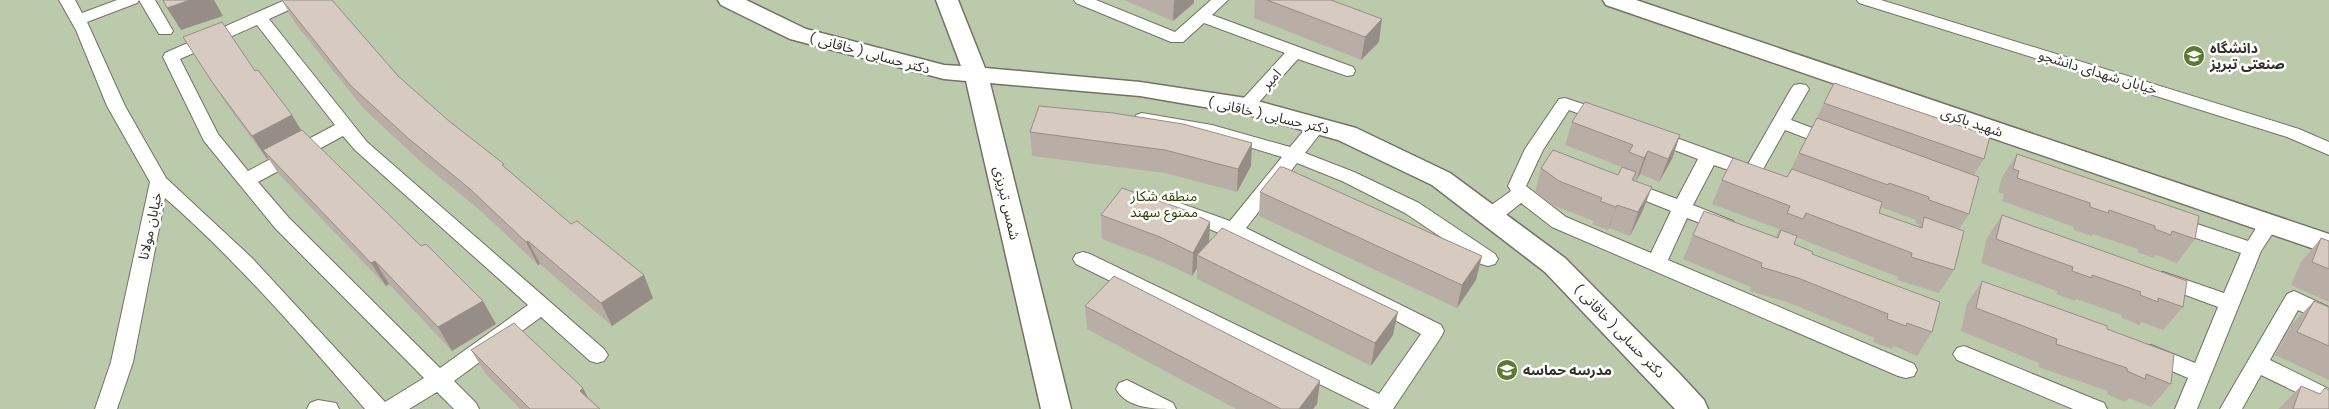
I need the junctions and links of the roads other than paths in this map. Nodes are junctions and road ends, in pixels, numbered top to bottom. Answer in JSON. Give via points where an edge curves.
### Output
{"nodes":[{"id":1,"x":67,"y":0,"type":"edge"},
{"id":2,"x":131,"y":0,"type":"edge"},
{"id":3,"x":147,"y":0,"type":"edge"},
{"id":4,"x":298,"y":0,"type":"edge"},
{"id":5,"x":729,"y":0,"type":"edge"},
{"id":6,"x":947,"y":0,"type":"edge"},
{"id":7,"x":1082,"y":0,"type":"edge"},
{"id":8,"x":1220,"y":0,"type":"edge"},
{"id":9,"x":1614,"y":0,"type":"edge"},
{"id":10,"x":1865,"y":0,"type":"edge"},
{"id":11,"x":257,"y":8,"type":"edge"},
{"id":12,"x":1202,"y":17,"type":"junction"},
{"id":13,"x":78,"y":20,"type":"junction"},
{"id":14,"x":165,"y":31,"type":"dead end"},
{"id":15,"x":1295,"y":52,"type":"junction"},
{"id":16,"x":1347,"y":70,"type":"dead end"},
{"id":17,"x":976,"y":75,"type":"junction"},
{"id":18,"x":1800,"y":89,"type":"dead end"},
{"id":19,"x":1246,"y":106,"type":"junction"},
{"id":20,"x":1122,"y":117,"type":"edge"},
{"id":21,"x":1779,"y":122,"type":"junction"},
{"id":22,"x":1619,"y":123,"type":"edge"},
{"id":23,"x":1317,"y":126,"type":"junction"},
{"id":24,"x":346,"y":127,"type":"junction"},
{"id":25,"x":1637,"y":130,"type":"edge"},
{"id":26,"x":1534,"y":149,"type":"junction"},
{"id":27,"x":1852,"y":149,"type":"edge"},
{"id":28,"x":2329,"y":149,"type":"edge"},
{"id":29,"x":1294,"y":156,"type":"junction"},
{"id":30,"x":1552,"y":156,"type":"edge"},
{"id":31,"x":1710,"y":156,"type":"junction"},
{"id":32,"x":1752,"y":172,"type":"junction"},
{"id":33,"x":1608,"y":178,"type":"edge"},
{"id":34,"x":1770,"y":179,"type":"edge"},
{"id":35,"x":246,"y":180,"type":"junction"},
{"id":36,"x":159,"y":182,"type":"junction"},
{"id":37,"x":1126,"y":191,"type":"edge"},
{"id":38,"x":1521,"y":193,"type":"junction"},
{"id":39,"x":1682,"y":208,"type":"junction"},
{"id":40,"x":1490,"y":216,"type":"junction"},
{"id":41,"x":2152,"y":216,"type":"edge"},
{"id":42,"x":2270,"y":222,"type":"junction"},
{"id":43,"x":1233,"y":231,"type":"junction"},
{"id":44,"x":1745,"y":233,"type":"edge"},
{"id":45,"x":2329,"y":244,"type":"edge"},
{"id":46,"x":2252,"y":250,"type":"junction"},
{"id":47,"x":1083,"y":259,"type":"dead end"},
{"id":48,"x":1488,"y":259,"type":"dead end"},
{"id":49,"x":1656,"y":264,"type":"junction"},
{"id":50,"x":2146,"y":273,"type":"edge"},
{"id":51,"x":2230,"y":303,"type":"junction"},
{"id":52,"x":541,"y":306,"type":"junction"},
{"id":53,"x":2329,"y":316,"type":"edge"},
{"id":54,"x":2136,"y":346,"type":"edge"},
{"id":55,"x":1964,"y":354,"type":"dead end"},
{"id":56,"x":596,"y":355,"type":"dead end"},
{"id":57,"x":2256,"y":363,"type":"junction"},
{"id":58,"x":1906,"y":370,"type":"dead end"},
{"id":59,"x":2200,"y":374,"type":"junction"},
{"id":60,"x":439,"y":380,"type":"junction"},
{"id":61,"x":1127,"y":389,"type":"dead end"},
{"id":62,"x":2329,"y":399,"type":"edge"},
{"id":63,"x":1382,"y":407,"type":"edge"},
{"id":64,"x":106,"y":409,"type":"edge"},
{"id":65,"x":318,"y":409,"type":"edge"},
{"id":66,"x":328,"y":409,"type":"edge"},
{"id":67,"x":378,"y":409,"type":"edge"},
{"id":68,"x":391,"y":409,"type":"edge"},
{"id":69,"x":468,"y":409,"type":"edge"},
{"id":70,"x":1056,"y":409,"type":"edge"},
{"id":71,"x":1165,"y":409,"type":"edge"},
{"id":72,"x":1692,"y":409,"type":"edge"},
{"id":73,"x":2096,"y":409,"type":"edge"},
{"id":74,"x":2186,"y":409,"type":"edge"},
{"id":75,"x":2231,"y":409,"type":"edge"}],
"edges":[{"from":1,"to":13,"type":"street","name":"خیابان مولانا"},
{"from":2,"to":13,"type":"street"},
{"from":3,"to":14,"type":"street"},
{"from":4,"to":11,"type":"street"},
{"from":5,"to":17,"type":"street","name":"دکتر حسابی ( خاقانی )","via":[[798,34],[944,72]]},
{"from":6,"to":17,"type":"street","name":"شمس تبریزی"},
{"from":7,"to":12,"type":"street","via":[[1177,39]]},
{"from":8,"to":12,"type":"street"},
{"from":9,"to":42,"type":"street","name":"شهید باکری"},
{"from":10,"to":28,"type":"street","name":"خیابان شهدای دانشجو","via":[[2293,133]]},
{"from":11,"to":24,"type":"street"},
{"from":11,"to":35,"type":"street","via":[[171,57],[210,137]]},
{"from":12,"to":15,"type":"street"},
{"from":13,"to":36,"type":"street","name":"خیابان مولانا","via":[[116,106]]},
{"from":15,"to":16,"type":"street"},
{"from":15,"to":19,"type":"street","name":"امیر"},
{"from":17,"to":19,"type":"street","name":"دکتر حسابی ( خاقانی )","via":[[1140,88]]},
{"from":17,"to":70,"type":"street","name":"شمس تبریزی"},
{"from":18,"to":21,"type":"street"},
{"from":19,"to":23,"type":"street","name":"دکتر حسابی ( خاقانی )"},
{"from":20,"to":29,"type":"street","via":[[1171,122],[1263,143]]},
{"from":21,"to":27,"type":"street"},
{"from":21,"to":32,"type":"street"},
{"from":22,"to":26,"type":"street","via":[[1565,103]]},
{"from":23,"to":29,"type":"street"},
{"from":23,"to":40,"type":"street","name":"دکتر حسابی ( خاقانی )","via":[[1348,134],[1441,179]]},
{"from":24,"to":35,"type":"street"},
{"from":24,"to":52,"type":"street","via":[[361,146]]},
{"from":25,"to":31,"type":"street"},
{"from":26,"to":30,"type":"street"},
{"from":26,"to":38,"type":"street","via":[[1517,186]]},
{"from":29,"to":43,"type":"street"},
{"from":29,"to":48,"type":"street","via":[[1412,209]]},
{"from":31,"to":32,"type":"street"},
{"from":31,"to":39,"type":"street"},
{"from":32,"to":34,"type":"street"},
{"from":33,"to":39,"type":"street"},
{"from":35,"to":60,"type":"street","via":[[282,223]]},
{"from":36,"to":64,"type":"street","name":"خیابان مولانا","via":[[122,362]]},
{"from":36,"to":67,"type":"street","via":[[241,258]]},
{"from":37,"to":43,"type":"street","via":[[1194,212]]},
{"from":38,"to":40,"type":"street"},
{"from":38,"to":49,"type":"street","via":[[1559,222]]},
{"from":39,"to":44,"type":"street"},
{"from":39,"to":49,"type":"street"},
{"from":40,"to":72,"type":"street","name":"دکتر حسابی ( خاقانی )","via":[[1554,265]]},
{"from":41,"to":46,"type":"street"},
{"from":42,"to":45,"type":"street","name":"شهید باکری"},
{"from":42,"to":46,"type":"street"},
{"from":43,"to":63,"type":"street","via":[[1434,331]]},
{"from":46,"to":51,"type":"street"},
{"from":47,"to":63,"type":"street"},
{"from":49,"to":58,"type":"street"},
{"from":50,"to":51,"type":"street"},
{"from":51,"to":59,"type":"street"},
{"from":52,"to":56,"type":"street"},
{"from":52,"to":60,"type":"street"},
{"from":53,"to":57,"type":"street","via":[[2294,299]]},
{"from":54,"to":59,"type":"street"},
{"from":55,"to":73,"type":"street"},
{"from":57,"to":62,"type":"street"},
{"from":57,"to":75,"type":"street"},
{"from":59,"to":74,"type":"street"},
{"from":60,"to":68,"type":"street"},
{"from":60,"to":69,"type":"street"},
{"from":61,"to":71,"type":"street"},
{"from":65,"to":66,"type":"street"}]}
